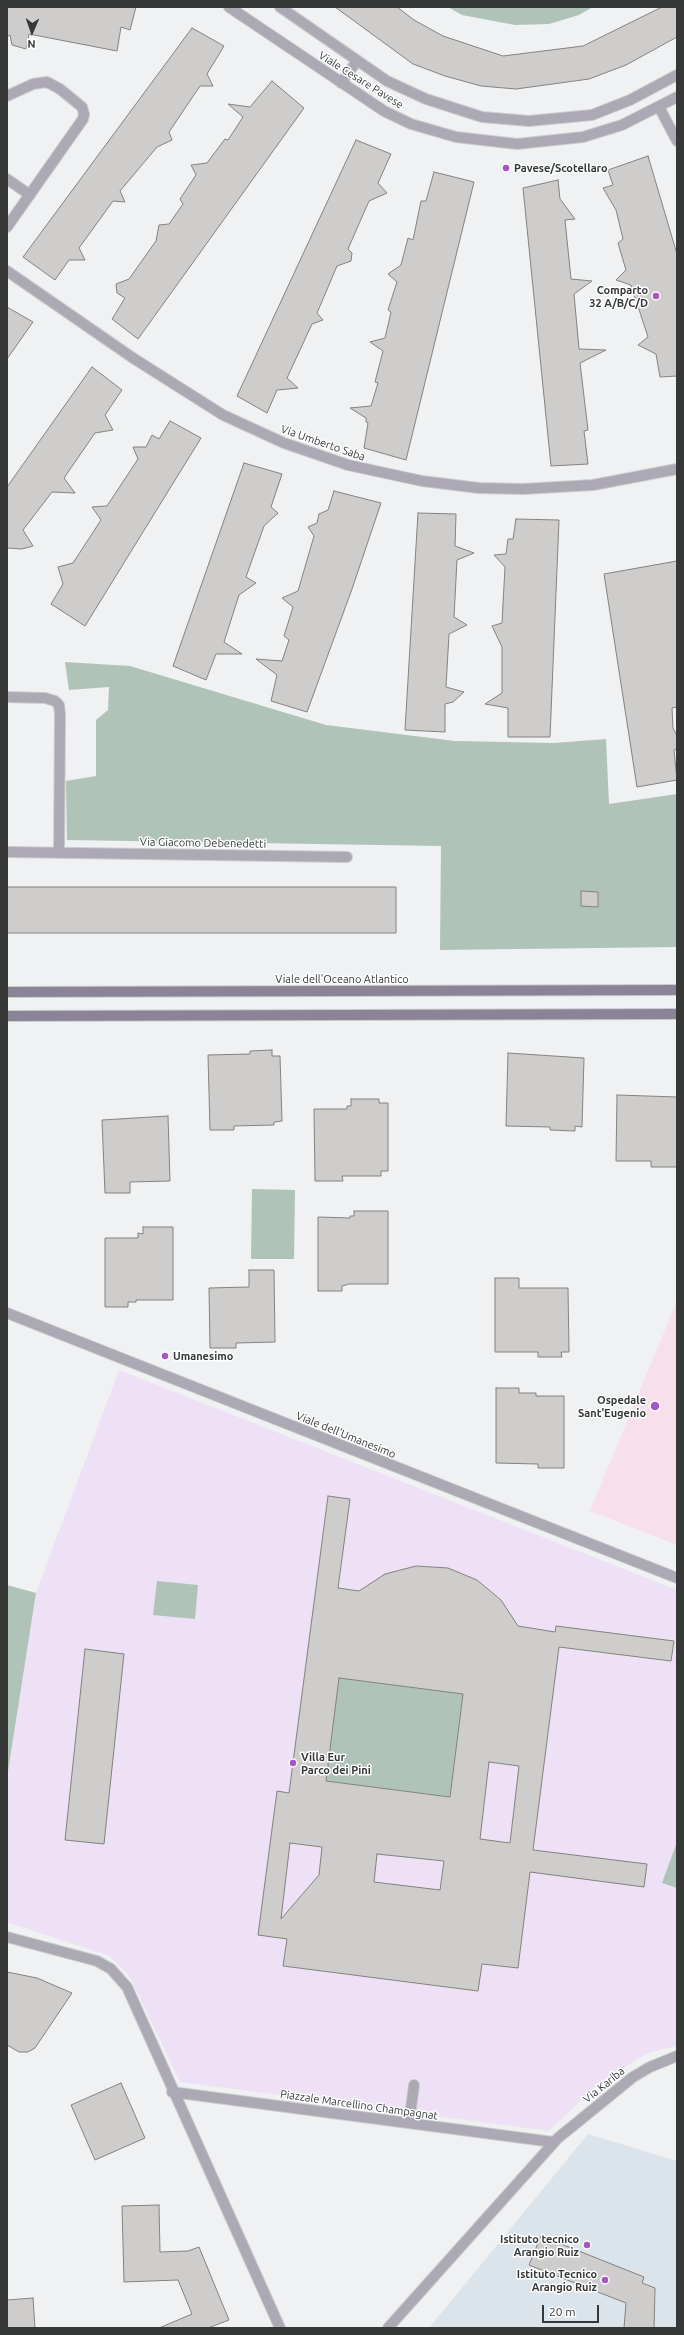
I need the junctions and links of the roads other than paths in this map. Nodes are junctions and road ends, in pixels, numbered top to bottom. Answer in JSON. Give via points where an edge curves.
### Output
{"nodes":[{"id":1,"x":229,"y":7,"type":"edge"},
{"id":2,"x":280,"y":7,"type":"edge"},
{"id":3,"x":357,"y":61,"type":"junction"},
{"id":4,"x":677,"y":75,"type":"edge"},
{"id":5,"x":341,"y":83,"type":"junction"},
{"id":6,"x":7,"y":96,"type":"edge"},
{"id":7,"x":677,"y":97,"type":"edge"},
{"id":8,"x":659,"y":107,"type":"junction"},
{"id":9,"x":677,"y":141,"type":"edge"},
{"id":10,"x":7,"y":179,"type":"edge"},
{"id":11,"x":30,"y":195,"type":"junction"},
{"id":12,"x":7,"y":226,"type":"edge"},
{"id":13,"x":7,"y":271,"type":"edge"},
{"id":14,"x":677,"y":469,"type":"edge"},
{"id":15,"x":7,"y":697,"type":"edge"},
{"id":16,"x":7,"y":852,"type":"edge"},
{"id":17,"x":59,"y":852,"type":"junction"},
{"id":18,"x":346,"y":857,"type":"dead end"},
{"id":19,"x":677,"y":990,"type":"edge"},
{"id":20,"x":7,"y":992,"type":"edge"},
{"id":21,"x":677,"y":1014,"type":"edge"},
{"id":22,"x":7,"y":1016,"type":"edge"},
{"id":23,"x":7,"y":1313,"type":"edge"},
{"id":24,"x":677,"y":1578,"type":"edge"},
{"id":25,"x":7,"y":1937,"type":"edge"},
{"id":26,"x":677,"y":2056,"type":"edge"},
{"id":27,"x":414,"y":2085,"type":"dead end"},
{"id":28,"x":172,"y":2092,"type":"junction"},
{"id":29,"x":409,"y":2123,"type":"junction"},
{"id":30,"x":553,"y":2142,"type":"junction"},
{"id":31,"x":280,"y":2328,"type":"edge"},
{"id":32,"x":388,"y":2328,"type":"edge"}],
"edges":[{"from":1,"to":5,"type":"street","name":"Viale Cesare Pavese"},
{"from":2,"to":3,"type":"street","name":"Viale Cesare Pavese"},
{"from":3,"to":4,"type":"street","name":"Viale Cesare Pavese","via":[[397,86],[443,106],[482,117],[529,121],[592,115],[630,100]]},
{"from":3,"to":5,"type":"street"},
{"from":5,"to":8,"type":"street","name":"Viale Cesare Pavese","via":[[384,111],[411,124],[446,134],[504,144],[542,143],[583,137],[622,125]]},
{"from":6,"to":11,"type":"street","via":[[33,84],[47,82],[60,89],[84,110],[83,119]]},
{"from":7,"to":8,"type":"street","name":"Viale Cesare Pavese"},
{"from":8,"to":9,"type":"street"},
{"from":10,"to":11,"type":"street"},
{"from":11,"to":12,"type":"street"},
{"from":13,"to":14,"type":"street","name":"Via Umberto Saba","via":[[139,362],[216,411],[284,443],[348,465],[422,481],[479,488],[523,489],[592,485]]},
{"from":15,"to":17,"type":"street","via":[[45,698],[59,705]]},
{"from":16,"to":17,"type":"street","name":"Via Giacomo Debenedetti"},
{"from":17,"to":18,"type":"street","name":"Via Giacomo Debenedetti"},
{"from":19,"to":20,"type":"main road","name":"Viale dell'Oceano Atlantico"},
{"from":21,"to":22,"type":"main road"},
{"from":23,"to":24,"type":"street","name":"Viale dell'Umanesimo"},
{"from":25,"to":28,"type":"street","via":[[83,1956],[111,1969],[132,1997]]},
{"from":26,"to":30,"type":"street","name":"Via Kariba","via":[[633,2077]]},
{"from":27,"to":29,"type":"street"},
{"from":28,"to":29,"type":"street","name":"Piazzale Marcellino Champagnat"},
{"from":28,"to":31,"type":"street"},
{"from":29,"to":30,"type":"street","name":"Piazzale Marcellino Champagnat"},
{"from":30,"to":32,"type":"street"}]}
